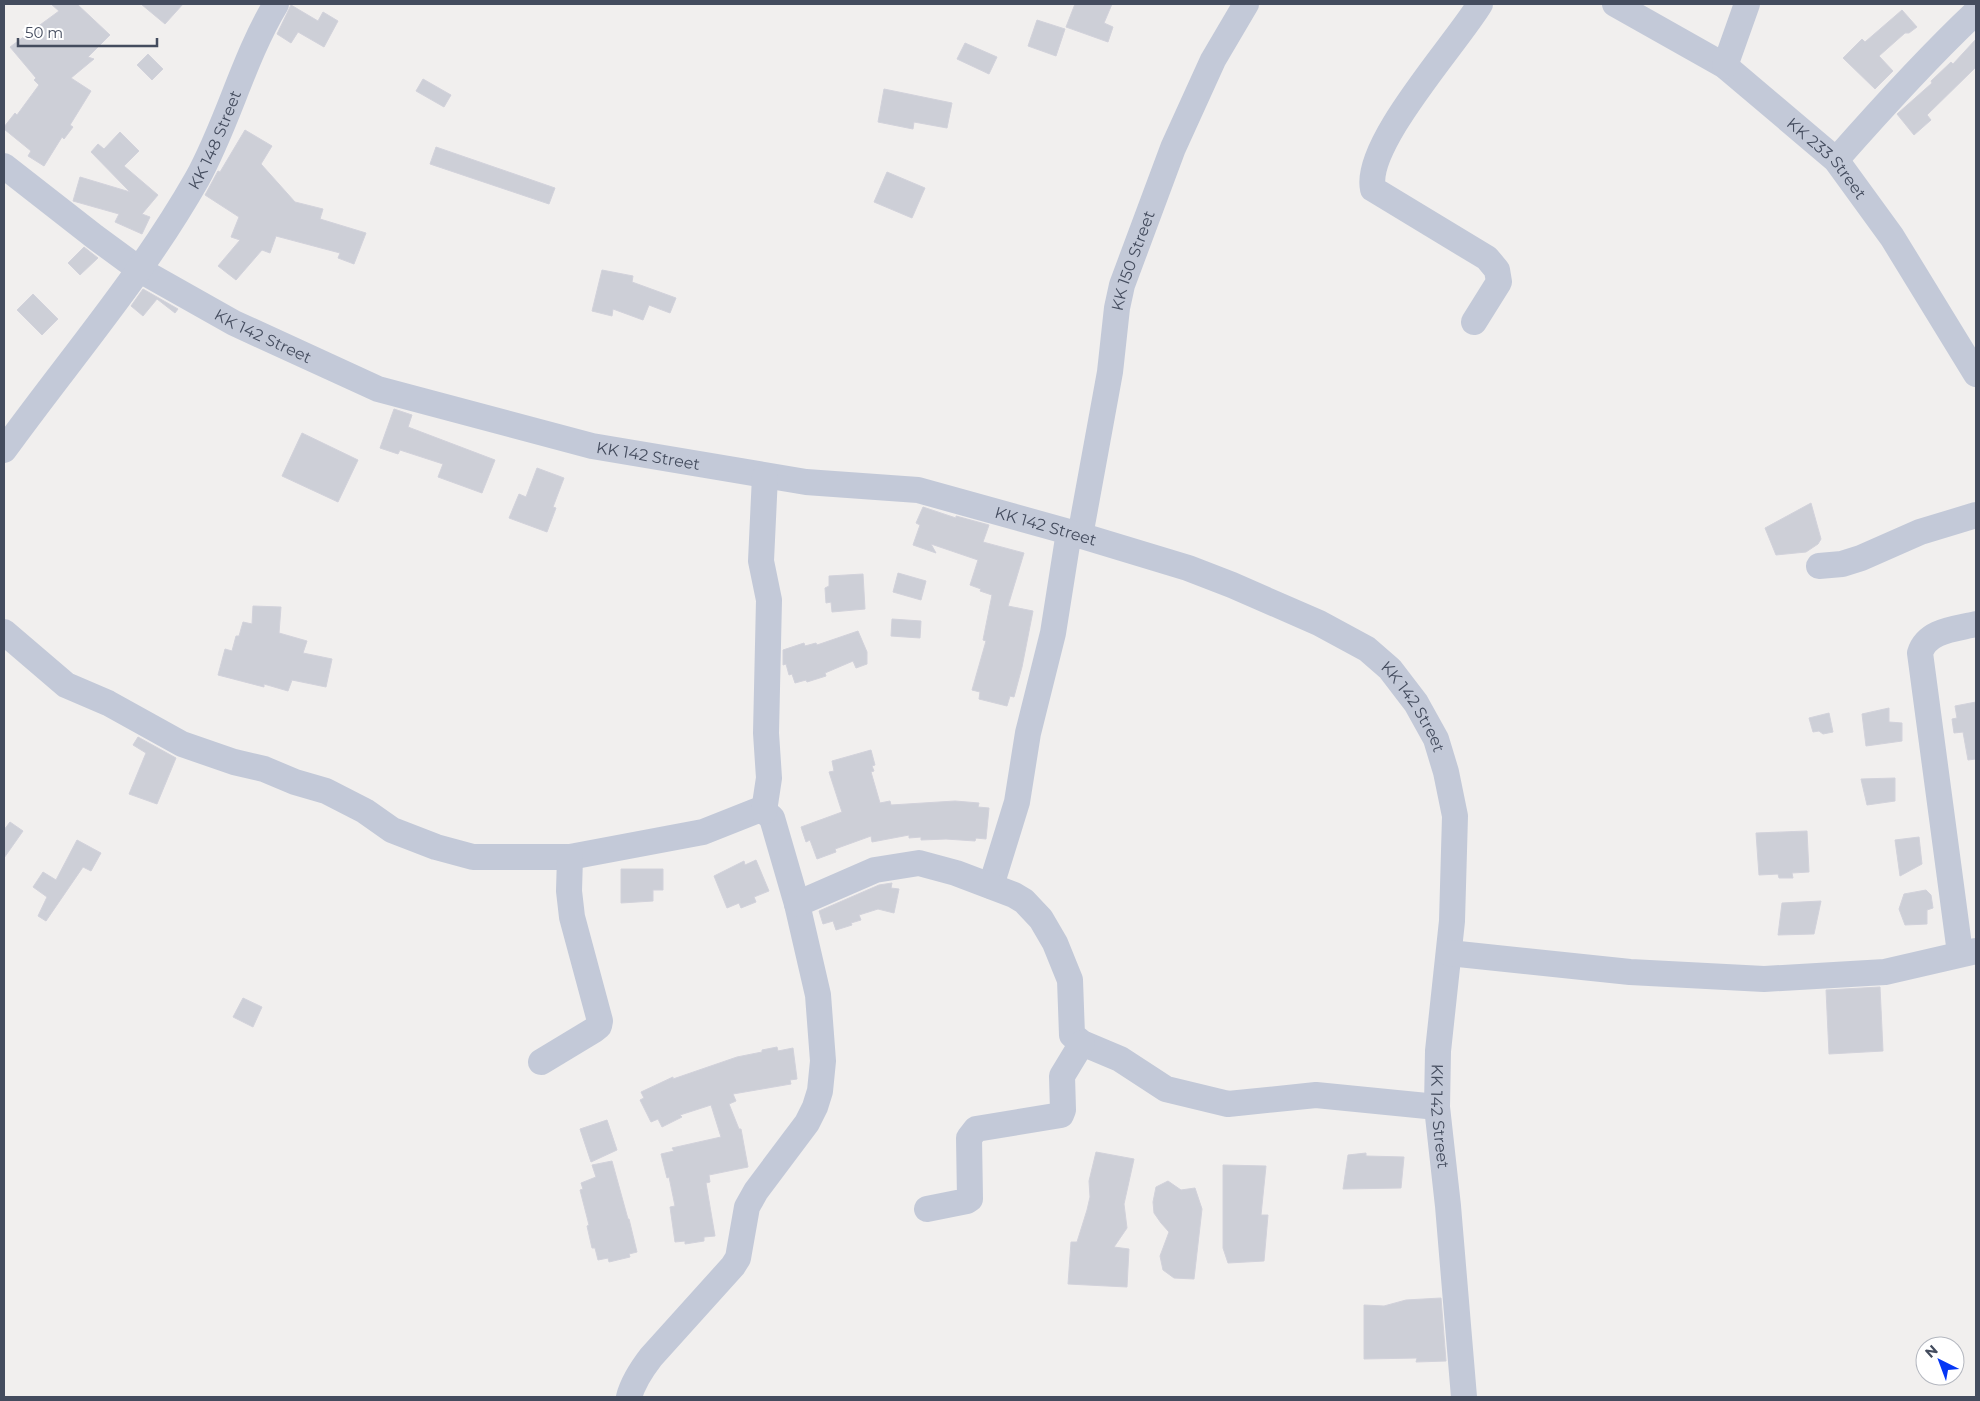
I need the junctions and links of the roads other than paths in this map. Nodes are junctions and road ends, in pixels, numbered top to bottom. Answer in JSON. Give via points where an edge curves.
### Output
{"nodes":[{"id":1,"x":276,"y":4,"type":"edge"},
{"id":2,"x":1246,"y":4,"type":"edge"},
{"id":3,"x":1480,"y":4,"type":"edge"},
{"id":4,"x":1615,"y":4,"type":"edge"},
{"id":5,"x":1747,"y":4,"type":"edge"},
{"id":6,"x":1976,"y":12,"type":"edge"},
{"id":7,"x":1725,"y":66,"type":"junction"},
{"id":8,"x":1836,"y":160,"type":"junction"},
{"id":9,"x":4,"y":166,"type":"edge"},
{"id":10,"x":140,"y":270,"type":"junction"},
{"id":11,"x":1474,"y":322,"type":"dead end"},
{"id":12,"x":1974,"y":365,"type":"edge"},
{"id":13,"x":4,"y":450,"type":"edge"},
{"id":14,"x":765,"y":476,"type":"junction"},
{"id":15,"x":1976,"y":515,"type":"edge"},
{"id":16,"x":1075,"y":534,"type":"junction"},
{"id":17,"x":1819,"y":566,"type":"dead end"},
{"id":18,"x":1976,"y":624,"type":"edge"},
{"id":19,"x":4,"y":632,"type":"edge"},
{"id":20,"x":764,"y":811,"type":"junction"},
{"id":21,"x":570,"y":857,"type":"junction"},
{"id":22,"x":991,"y":886,"type":"junction"},
{"id":23,"x":797,"y":904,"type":"junction"},
{"id":24,"x":1968,"y":952,"type":"edge"},
{"id":25,"x":1449,"y":953,"type":"junction"},
{"id":26,"x":1082,"y":1043,"type":"junction"},
{"id":27,"x":541,"y":1062,"type":"dead end"},
{"id":28,"x":1437,"y":1107,"type":"junction"},
{"id":29,"x":927,"y":1209,"type":"dead end"},
{"id":30,"x":629,"y":1397,"type":"edge"},
{"id":31,"x":1464,"y":1397,"type":"edge"}],
"edges":[{"from":1,"to":10,"type":"street","name":"KK 148 Street","via":[[260,30],[221,132],[197,179]]},
{"from":2,"to":16,"type":"street","name":"KK 150 Street","via":[[1213,60],[1173,148],[1122,285],[1110,372]]},
{"from":3,"to":11,"type":"street","via":[[1401,114],[1378,156],[1371,180],[1373,189],[1383,197],[1487,258],[1497,270],[1499,282]]},
{"from":4,"to":7,"type":"street","name":"KK 233 Street"},
{"from":5,"to":7,"type":"street"},
{"from":6,"to":8,"type":"street","via":[[1898,90]]},
{"from":7,"to":8,"type":"street","name":"KK 233 Street"},
{"from":8,"to":12,"type":"street","name":"KK 233 Street","via":[[1892,237]]},
{"from":9,"to":10,"type":"street","name":"KK 142 Street"},
{"from":10,"to":13,"type":"street","name":"KK 148 Street"},
{"from":10,"to":14,"type":"street","name":"KK 142 Street","via":[[234,323],[378,388],[592,446]]},
{"from":14,"to":16,"type":"street","name":"KK 142 Street","via":[[918,490]]},
{"from":14,"to":20,"type":"street","via":[[761,561],[768,600],[766,733],[769,778]]},
{"from":15,"to":17,"type":"street","via":[[1920,532],[1862,558]]},
{"from":16,"to":22,"type":"street","name":"KK 150 Street","via":[[1028,733],[1017,802]]},
{"from":16,"to":25,"type":"street","name":"KK 142 Street","via":[[1188,568],[1232,585],[1319,623],[1367,649],[1390,670],[1416,703],[1436,739],[1446,772],[1455,816]]},
{"from":18,"to":24,"type":"street","via":[[1939,633],[1923,645],[1920,653]]},
{"from":19,"to":21,"type":"street","via":[[66,685],[108,703],[182,744],[326,791],[365,811],[392,830],[427,844],[473,857]]},
{"from":20,"to":21,"type":"street","via":[[756,811],[703,832]]},
{"from":20,"to":23,"type":"street","via":[[774,822]]},
{"from":21,"to":27,"type":"street","via":[[572,917],[600,1021],[594,1030]]},
{"from":22,"to":23,"type":"street","via":[[919,863],[875,870]]},
{"from":22,"to":26,"type":"street","via":[[1024,901],[1041,919],[1055,943],[1070,980],[1071,1031]]},
{"from":23,"to":30,"type":"street","via":[[818,994],[823,1061],[815,1106],[807,1123],[747,1207],[738,1258],[733,1266],[650,1357]]},
{"from":24,"to":25,"type":"street","via":[[1885,972],[1764,979],[1630,972]]},
{"from":25,"to":28,"type":"street","name":"KK 142 Street","via":[[1438,1051]]},
{"from":26,"to":28,"type":"street","via":[[1120,1059],[1166,1089],[1228,1104],[1316,1095]]},
{"from":26,"to":29,"type":"street","via":[[1062,1076],[1063,1110],[1060,1115],[976,1129],[969,1138],[970,1199]]},
{"from":28,"to":31,"type":"street","name":"KK 142 Street"}]}
